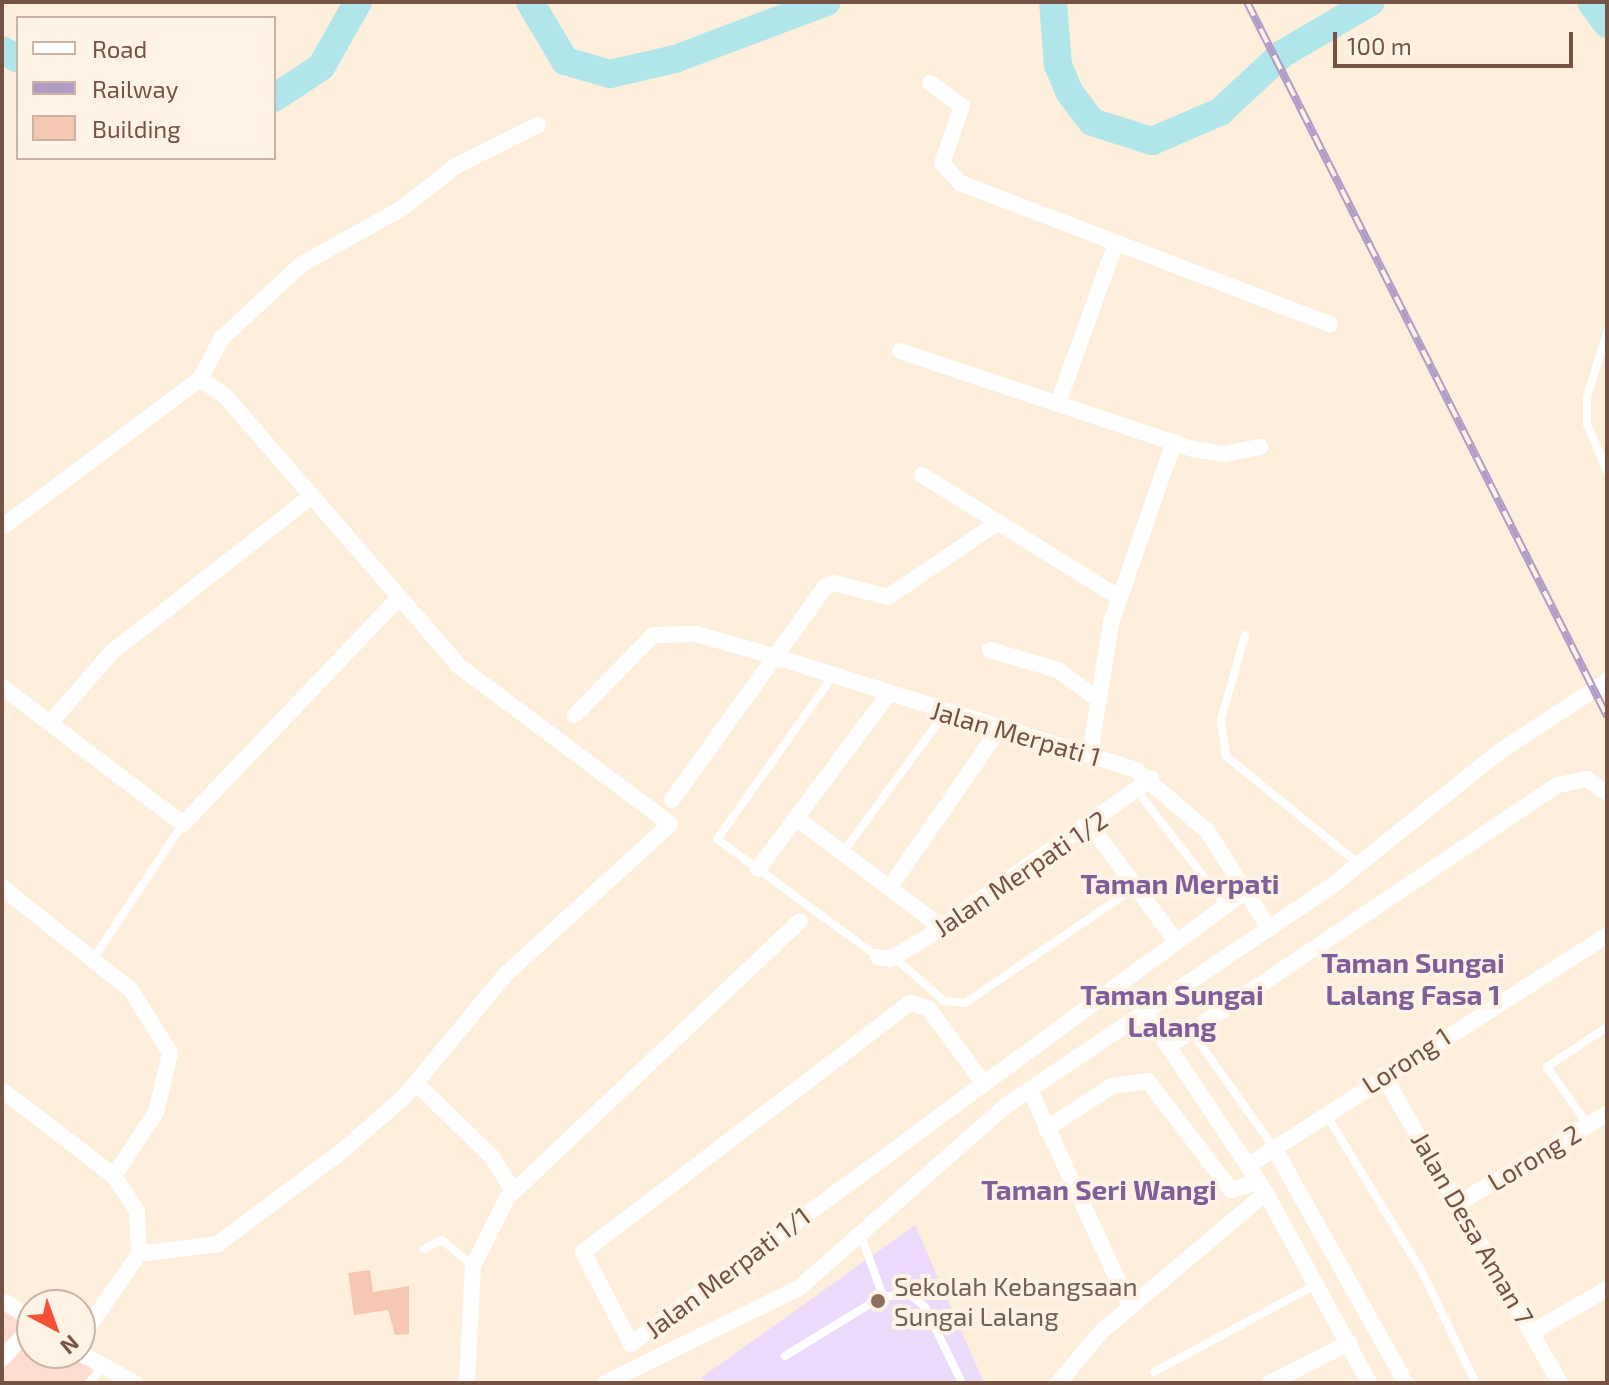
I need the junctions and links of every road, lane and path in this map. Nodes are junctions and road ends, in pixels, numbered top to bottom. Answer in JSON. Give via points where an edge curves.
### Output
{"nodes":[{"id":1,"x":930,"y":83,"type":"dead end"},
{"id":2,"x":538,"y":125,"type":"dead end"},
{"id":3,"x":1116,"y":243,"type":"junction"},
{"id":4,"x":1330,"y":324,"type":"dead end"},
{"id":5,"x":1607,"y":332,"type":"edge"},
{"id":6,"x":900,"y":351,"type":"dead end"},
{"id":7,"x":200,"y":379,"type":"junction"},
{"id":8,"x":1058,"y":403,"type":"junction"},
{"id":9,"x":1174,"y":442,"type":"junction"},
{"id":10,"x":1260,"y":447,"type":"dead end"},
{"id":11,"x":1607,"y":471,"type":"edge"},
{"id":12,"x":922,"y":475,"type":"dead end"},
{"id":13,"x":312,"y":496,"type":"junction"},
{"id":14,"x":994,"y":525,"type":"junction"},
{"id":15,"x":2,"y":527,"type":"edge"},
{"id":16,"x":1118,"y":597,"type":"junction"},
{"id":17,"x":396,"y":601,"type":"junction"},
{"id":18,"x":1245,"y":635,"type":"dead end"},
{"id":19,"x":990,"y":650,"type":"dead end"},
{"id":20,"x":773,"y":656,"type":"junction"},
{"id":21,"x":833,"y":676,"type":"junction"},
{"id":22,"x":1607,"y":681,"type":"edge"},
{"id":23,"x":2,"y":687,"type":"edge"},
{"id":24,"x":888,"y":695,"type":"junction"},
{"id":25,"x":1099,"y":700,"type":"junction"},
{"id":26,"x":946,"y":712,"type":"junction"},
{"id":27,"x":575,"y":715,"type":"dead end"},
{"id":28,"x":50,"y":723,"type":"junction"},
{"id":29,"x":1000,"y":728,"type":"junction"},
{"id":30,"x":1090,"y":754,"type":"junction"},
{"id":31,"x":1151,"y":779,"type":"junction"},
{"id":32,"x":1138,"y":792,"type":"junction"},
{"id":33,"x":1607,"y":793,"type":"edge"},
{"id":34,"x":672,"y":800,"type":"dead end"},
{"id":35,"x":798,"y":819,"type":"junction"},
{"id":36,"x":183,"y":824,"type":"junction"},
{"id":37,"x":1090,"y":825,"type":"junction"},
{"id":38,"x":843,"y":852,"type":"junction"},
{"id":39,"x":1360,"y":865,"type":"junction"},
{"id":40,"x":758,"y":869,"type":"junction"},
{"id":41,"x":2,"y":887,"type":"edge"},
{"id":42,"x":890,"y":887,"type":"junction"},
{"id":43,"x":1136,"y":887,"type":"junction"},
{"id":44,"x":1247,"y":890,"type":"junction"},
{"id":45,"x":1225,"y":904,"type":"junction"},
{"id":46,"x":800,"y":921,"type":"dead end"},
{"id":47,"x":941,"y":927,"type":"junction"},
{"id":48,"x":1269,"y":928,"type":"junction"},
{"id":49,"x":1607,"y":935,"type":"edge"},
{"id":50,"x":1175,"y":940,"type":"junction"},
{"id":51,"x":94,"y":958,"type":"junction"},
{"id":52,"x":885,"y":958,"type":"junction"},
{"id":53,"x":1145,"y":1011,"type":"junction"},
{"id":54,"x":1607,"y":1027,"type":"edge"},
{"id":55,"x":1191,"y":1031,"type":"junction"},
{"id":56,"x":1169,"y":1046,"type":"junction"},
{"id":57,"x":1383,"y":1075,"type":"junction"},
{"id":58,"x":983,"y":1082,"type":"junction"},
{"id":59,"x":416,"y":1083,"type":"junction"},
{"id":60,"x":2,"y":1090,"type":"edge"},
{"id":61,"x":1030,"y":1090,"type":"junction"},
{"id":62,"x":1326,"y":1114,"type":"junction"},
{"id":63,"x":1607,"y":1114,"type":"edge"},
{"id":64,"x":1588,"y":1125,"type":"junction"},
{"id":65,"x":1046,"y":1129,"type":"junction"},
{"id":66,"x":1274,"y":1148,"type":"junction"},
{"id":67,"x":1249,"y":1165,"type":"junction"},
{"id":68,"x":114,"y":1176,"type":"junction"},
{"id":69,"x":1262,"y":1187,"type":"junction"},
{"id":70,"x":513,"y":1190,"type":"junction"},
{"id":71,"x":1462,"y":1201,"type":"junction"},
{"id":72,"x":861,"y":1236,"type":"junction"},
{"id":73,"x":424,"y":1249,"type":"dead end"},
{"id":74,"x":139,"y":1254,"type":"junction"},
{"id":75,"x":473,"y":1266,"type":"junction"},
{"id":76,"x":1318,"y":1284,"type":"junction"},
{"id":77,"x":1607,"y":1289,"type":"edge"},
{"id":78,"x":883,"y":1296,"type":"junction"},
{"id":79,"x":1130,"y":1306,"type":"junction"},
{"id":80,"x":96,"y":1316,"type":"edge"},
{"id":81,"x":1532,"y":1332,"type":"junction"},
{"id":82,"x":16,"y":1342,"type":"edge"},
{"id":83,"x":1349,"y":1343,"type":"junction"},
{"id":84,"x":631,"y":1344,"type":"junction"},
{"id":85,"x":785,"y":1356,"type":"dead end"},
{"id":86,"x":2,"y":1359,"type":"edge"},
{"id":87,"x":96,"y":1362,"type":"edge"},
{"id":88,"x":105,"y":1367,"type":"junction"},
{"id":89,"x":643,"y":1369,"type":"junction"},
{"id":90,"x":1154,"y":1372,"type":"dead end"},
{"id":91,"x":88,"y":1383,"type":"edge"},
{"id":92,"x":135,"y":1383,"type":"edge"},
{"id":93,"x":467,"y":1383,"type":"edge"},
{"id":94,"x":605,"y":1383,"type":"edge"},
{"id":95,"x":962,"y":1383,"type":"edge"},
{"id":96,"x":1058,"y":1383,"type":"edge"},
{"id":97,"x":1270,"y":1383,"type":"edge"},
{"id":98,"x":1369,"y":1383,"type":"edge"},
{"id":99,"x":1406,"y":1383,"type":"edge"},
{"id":100,"x":1476,"y":1383,"type":"edge"},
{"id":101,"x":1560,"y":1383,"type":"edge"}],
"edges":[{"from":1,"to":3,"type":"street","via":[[962,106],[943,153],[947,174]]},
{"from":2,"to":7,"type":"street","via":[[456,166],[401,209],[302,264],[222,338]]},
{"from":3,"to":4,"type":"street"},
{"from":3,"to":8,"type":"street"},
{"from":5,"to":11,"type":"lane","via":[[1587,397],[1587,424]]},
{"from":6,"to":8,"type":"street"},
{"from":7,"to":13,"type":"street","via":[[224,395]]},
{"from":7,"to":15,"type":"street"},
{"from":8,"to":9,"type":"street"},
{"from":9,"to":10,"type":"street","via":[[1224,454]]},
{"from":9,"to":16,"type":"street"},
{"from":12,"to":14,"type":"street"},
{"from":13,"to":17,"type":"street"},
{"from":13,"to":28,"type":"street","via":[[112,652]]},
{"from":14,"to":16,"type":"street"},
{"from":14,"to":20,"type":"street","via":[[888,597],[834,583],[825,587]]},
{"from":16,"to":25,"type":"street"},
{"from":17,"to":36,"type":"street"},
{"from":17,"to":59,"type":"street","via":[[493,696],[670,824],[506,974]]},
{"from":18,"to":39,"type":"lane","via":[[1221,720],[1226,756]]},
{"from":19,"to":25,"type":"street","via":[[1058,670]]},
{"from":20,"to":21,"type":"street","name":"Jalan Merpati 1"},
{"from":20,"to":27,"type":"street","name":"Jalan Merpati 1","via":[[696,634],[653,635]]},
{"from":20,"to":34,"type":"street"},
{"from":21,"to":24,"type":"street","name":"Jalan Merpati 1"},
{"from":21,"to":40,"type":"lane","via":[[717,835]]},
{"from":22,"to":39,"type":"street"},
{"from":23,"to":28,"type":"street"},
{"from":24,"to":26,"type":"street","name":"Jalan Merpati 1"},
{"from":24,"to":35,"type":"street"},
{"from":25,"to":30,"type":"street"},
{"from":26,"to":29,"type":"street","name":"Jalan Merpati 1"},
{"from":26,"to":38,"type":"lane"},
{"from":28,"to":36,"type":"street"},
{"from":29,"to":30,"type":"street","name":"Jalan Merpati 1"},
{"from":29,"to":42,"type":"street"},
{"from":30,"to":31,"type":"street","name":"Jalan Merpati 1"},
{"from":31,"to":32,"type":"street","name":"Jalan Merpati 1/2"},
{"from":31,"to":44,"type":"street","name":"Jalan Merpati 1","via":[[1208,832]]},
{"from":32,"to":37,"type":"street","name":"Jalan Merpati 1/2"},
{"from":32,"to":45,"type":"lane"},
{"from":33,"to":55,"type":"street","via":[[1587,779],[1558,785]]},
{"from":35,"to":38,"type":"street"},
{"from":35,"to":40,"type":"street"},
{"from":36,"to":51,"type":"lane"},
{"from":37,"to":43,"type":"street"},
{"from":37,"to":47,"type":"street","name":"Jalan Merpati 1/2"},
{"from":38,"to":42,"type":"street"},
{"from":39,"to":48,"type":"street"},
{"from":40,"to":52,"type":"lane"},
{"from":41,"to":51,"type":"street"},
{"from":42,"to":47,"type":"street"},
{"from":43,"to":50,"type":"street"},
{"from":43,"to":52,"type":"lane","via":[[965,1003],[944,1001]]},
{"from":44,"to":45,"type":"street","name":"Jalan Merpati 1/1"},
{"from":44,"to":48,"type":"street","name":"Jalan Merpati 1"},
{"from":45,"to":50,"type":"street","name":"Jalan Merpati 1/1"},
{"from":46,"to":70,"type":"street"},
{"from":47,"to":52,"type":"street","name":"Jalan Merpati 1/2"},
{"from":48,"to":53,"type":"street"},
{"from":49,"to":57,"type":"street","name":"Lorong 1"},
{"from":50,"to":58,"type":"street","name":"Jalan Merpati 1/1"},
{"from":51,"to":68,"type":"street","via":[[138,998],[171,1062],[156,1112]]},
{"from":53,"to":56,"type":"street"},
{"from":53,"to":61,"type":"street"},
{"from":54,"to":64,"type":"lane","via":[[1547,1067]]},
{"from":55,"to":56,"type":"street"},
{"from":55,"to":66,"type":"lane"},
{"from":56,"to":67,"type":"street"},
{"from":57,"to":62,"type":"street","name":"Lorong 1"},
{"from":57,"to":71,"type":"street","name":"Jalan Desa Aman 7"},
{"from":58,"to":84,"type":"street","name":"Jalan Merpati 1/1"},
{"from":58,"to":84,"type":"street","name":"Jalan Merpati 1/1","via":[[920,1002],[583,1252]]},
{"from":59,"to":70,"type":"street","via":[[492,1157]]},
{"from":59,"to":74,"type":"street","via":[[341,1152],[218,1244]]},
{"from":60,"to":68,"type":"street"},
{"from":61,"to":65,"type":"street"},
{"from":61,"to":72,"type":"street"},
{"from":62,"to":66,"type":"street","name":"Lorong 1"},
{"from":62,"to":100,"type":"lane","via":[[1422,1272]]},
{"from":63,"to":64,"type":"street","name":"Lorong 2"},
{"from":64,"to":71,"type":"street","name":"Lorong 2"},
{"from":65,"to":69,"type":"street","via":[[1112,1086],[1148,1081],[1231,1190]]},
{"from":65,"to":79,"type":"street"},
{"from":66,"to":67,"type":"street","name":"Lorong 1"},
{"from":66,"to":99,"type":"street"},
{"from":67,"to":69,"type":"street"},
{"from":68,"to":74,"type":"street","via":[[137,1211]]},
{"from":69,"to":76,"type":"street"},
{"from":69,"to":79,"type":"street"},
{"from":70,"to":75,"type":"street","via":[[488,1225]]},
{"from":71,"to":81,"type":"street","name":"Jalan Desa Aman 7"},
{"from":72,"to":78,"type":"lane"},
{"from":72,"to":89,"type":"street","via":[[799,1288]]},
{"from":73,"to":75,"type":"lane","via":[[442,1240]]},
{"from":74,"to":80,"type":"street"},
{"from":75,"to":93,"type":"street"},
{"from":76,"to":83,"type":"street"},
{"from":76,"to":90,"type":"lane"},
{"from":77,"to":81,"type":"street"},
{"from":78,"to":85,"type":"lane"},
{"from":78,"to":95,"type":"lane","via":[[911,1295],[925,1307]]},
{"from":79,"to":96,"type":"street"},
{"from":81,"to":101,"type":"street","name":"Jalan Desa Aman 7"},
{"from":82,"to":86,"type":"street"},
{"from":83,"to":97,"type":"street"},
{"from":83,"to":98,"type":"street"},
{"from":84,"to":89,"type":"street"},
{"from":87,"to":88,"type":"street"},
{"from":88,"to":91,"type":"lane"},
{"from":88,"to":92,"type":"street"},
{"from":89,"to":94,"type":"street"}]}
